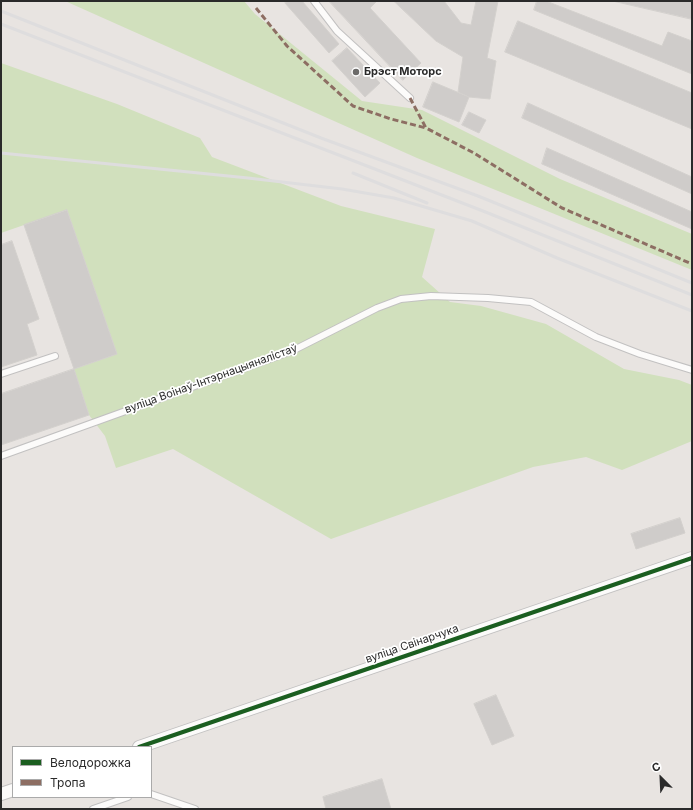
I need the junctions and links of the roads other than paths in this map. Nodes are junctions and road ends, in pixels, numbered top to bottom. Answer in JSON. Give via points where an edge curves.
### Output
{"nodes":[{"id":1,"x":314,"y":1,"type":"edge"},
{"id":2,"x":410,"y":98,"type":"dead end"},
{"id":3,"x":54,"y":356,"type":"dead end"},
{"id":4,"x":692,"y":370,"type":"edge"},
{"id":5,"x":1,"y":374,"type":"edge"},
{"id":6,"x":1,"y":456,"type":"edge"},
{"id":7,"x":692,"y":558,"type":"edge"},
{"id":8,"x":142,"y":746,"type":"edge"},
{"id":9,"x":12,"y":790,"type":"edge"},
{"id":10,"x":1,"y":794,"type":"edge"},
{"id":11,"x":152,"y":794,"type":"edge"},
{"id":12,"x":125,"y":798,"type":"edge"},
{"id":13,"x":93,"y":809,"type":"edge"},
{"id":14,"x":195,"y":809,"type":"edge"}],
"edges":[{"from":1,"to":2,"type":"lane","via":[[337,31]]},
{"from":3,"to":5,"type":"lane"},
{"from":4,"to":6,"type":"lane","name":"вуліца Воінаў-Інтэрнацыяналістаў","via":[[640,354],[596,336],[531,302],[431,296],[401,299],[377,308],[292,351]]},
{"from":7,"to":8,"type":"street","name":"вуліца Свінарчука"},
{"from":9,"to":10,"type":"street"},
{"from":11,"to":14,"type":"lane"},
{"from":12,"to":13,"type":"lane"}]}
